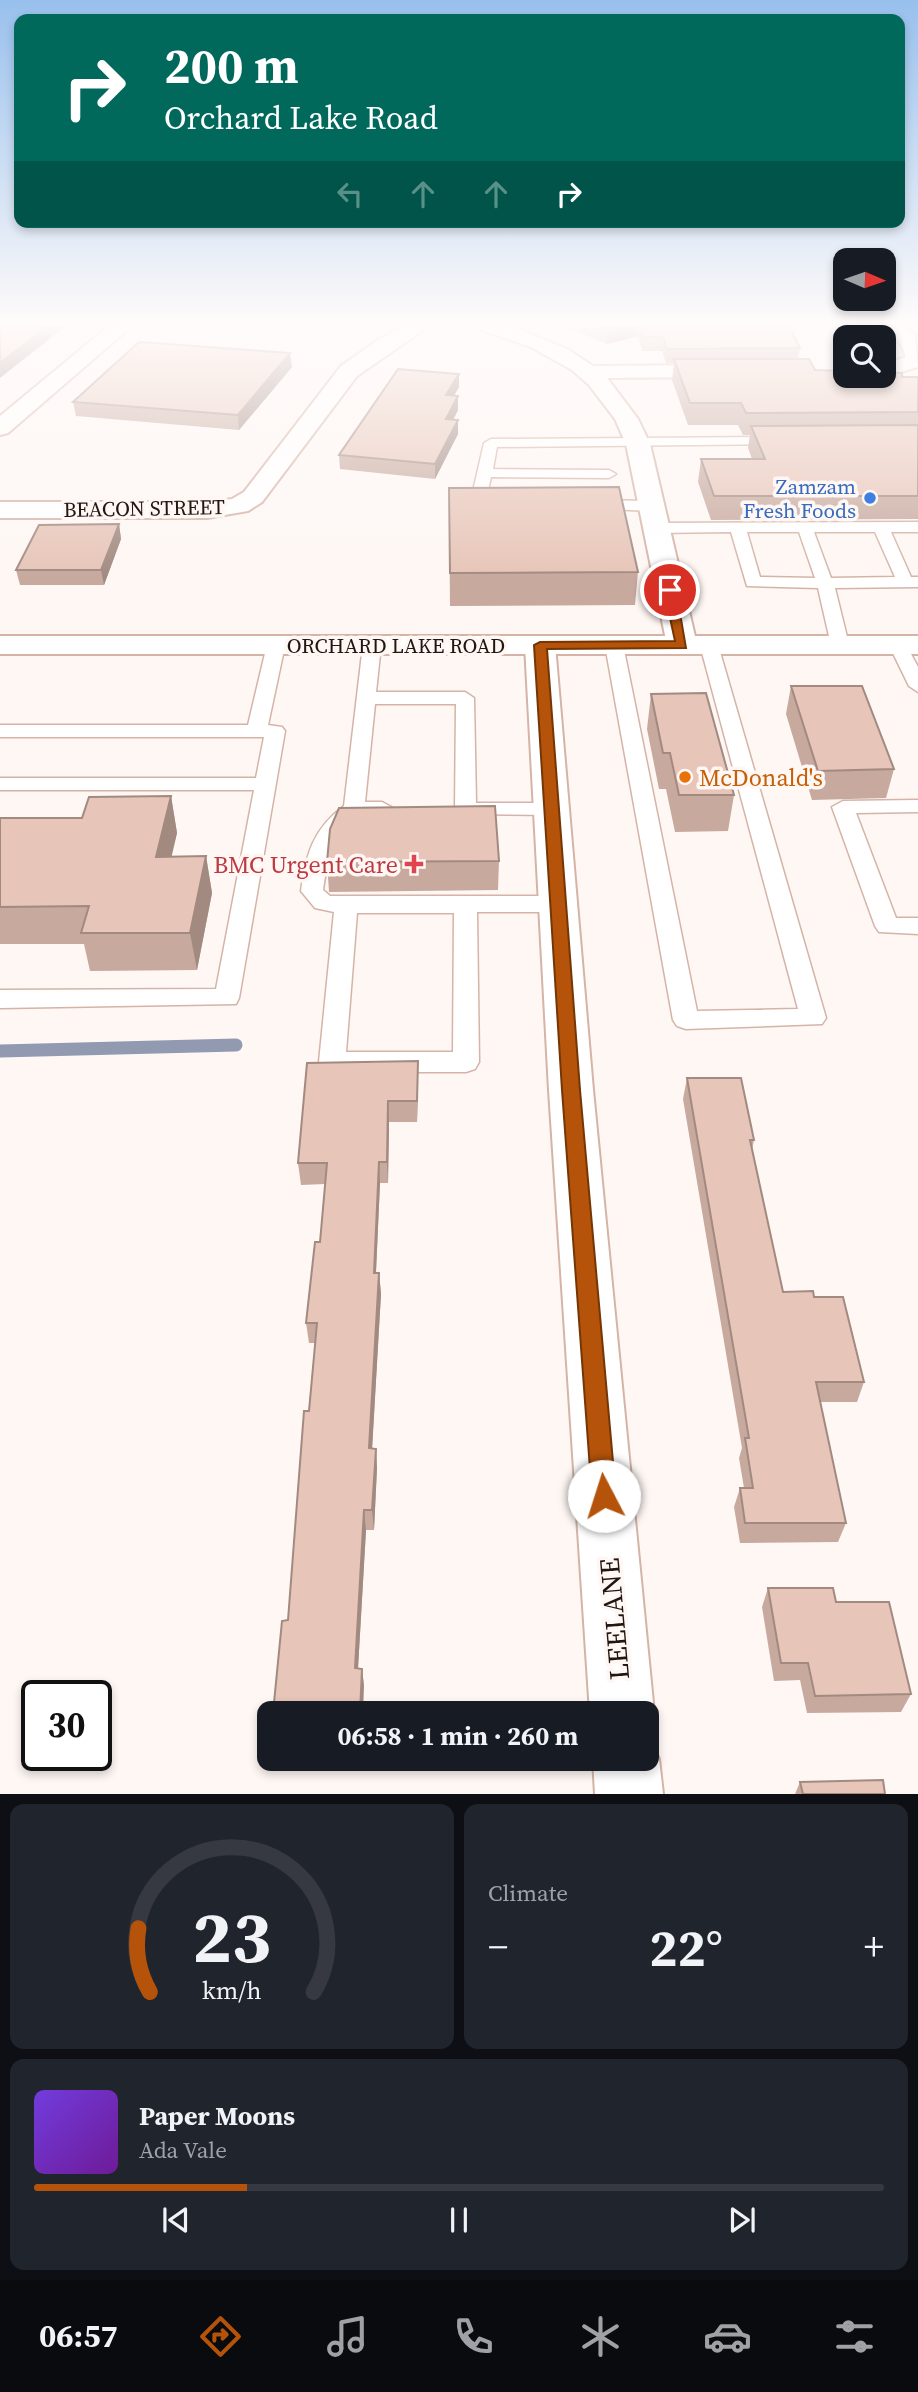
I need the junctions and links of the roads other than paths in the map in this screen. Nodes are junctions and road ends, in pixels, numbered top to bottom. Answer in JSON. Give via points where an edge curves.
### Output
{"nodes":[{"id":1,"x":22,"y":410,"type":"edge"},
{"id":2,"x":320,"y":410,"type":"edge"},
{"id":3,"x":622,"y":410,"type":"edge"},
{"id":4,"x":0,"y":428,"type":"edge"},
{"id":5,"x":796,"y":441,"type":"edge"},
{"id":6,"x":638,"y":444,"type":"junction"},
{"id":7,"x":485,"y":473,"type":"junction"},
{"id":8,"x":609,"y":474,"type":"dead end"},
{"id":9,"x":505,"y":505,"type":"edge"},
{"id":10,"x":571,"y":505,"type":"edge"},
{"id":11,"x":0,"y":510,"type":"edge"},
{"id":12,"x":654,"y":517,"type":"junction"},
{"id":13,"x":918,"y":527,"type":"edge"},
{"id":14,"x":738,"y":528,"type":"junction"},
{"id":15,"x":805,"y":528,"type":"junction"},
{"id":16,"x":881,"y":528,"type":"junction"},
{"id":17,"x":912,"y":582,"type":"edge"},
{"id":18,"x":825,"y":583,"type":"junction"},
{"id":19,"x":0,"y":645,"type":"edge"},
{"id":20,"x":276,"y":645,"type":"junction"},
{"id":21,"x":372,"y":645,"type":"junction"},
{"id":22,"x":540,"y":645,"type":"junction"},
{"id":23,"x":614,"y":645,"type":"junction"},
{"id":24,"x":695,"y":645,"type":"junction"},
{"id":25,"x":840,"y":645,"type":"junction"},
{"id":26,"x":908,"y":645,"type":"edge"},
{"id":27,"x":918,"y":686,"type":"edge"},
{"id":28,"x":364,"y":698,"type":"junction"},
{"id":29,"x":0,"y":730,"type":"edge"},
{"id":30,"x":257,"y":730,"type":"junction"},
{"id":31,"x":0,"y":784,"type":"edge"},
{"id":32,"x":266,"y":784,"type":"junction"},
{"id":33,"x":918,"y":806,"type":"edge"},
{"id":34,"x":354,"y":808,"type":"junction"},
{"id":35,"x":396,"y":808,"type":"edge"},
{"id":36,"x":553,"y":808,"type":"junction"},
{"id":37,"x":559,"y":904,"type":"junction"},
{"id":38,"x":465,"y":905,"type":"junction"},
{"id":39,"x":346,"y":906,"type":"junction"},
{"id":40,"x":918,"y":926,"type":"edge"},
{"id":41,"x":0,"y":999,"type":"edge"},
{"id":42,"x":621,"y":1701,"type":"edge"},
{"id":43,"x":627,"y":1771,"type":"edge"},
{"id":44,"x":629,"y":1794,"type":"edge"}],
"edges":[{"from":1,"to":4,"type":"street"},
{"from":2,"to":11,"type":"street","name":"BEACON STREET","via":[[253,497],[239,506]]},
{"from":3,"to":6,"type":"street"},
{"from":5,"to":6,"type":"lane"},
{"from":6,"to":7,"type":"lane","via":[[491,443]]},
{"from":6,"to":12,"type":"street"},
{"from":7,"to":8,"type":"lane"},
{"from":7,"to":9,"type":"lane","via":[[478,505]]},
{"from":10,"to":12,"type":"lane"},
{"from":12,"to":14,"type":"lane"},
{"from":12,"to":24,"type":"street"},
{"from":13,"to":16,"type":"lane"},
{"from":14,"to":15,"type":"lane"},
{"from":14,"to":18,"type":"lane","via":[[753,582]]},
{"from":15,"to":16,"type":"lane"},
{"from":15,"to":18,"type":"lane"},
{"from":16,"to":17,"type":"lane"},
{"from":17,"to":18,"type":"lane"},
{"from":18,"to":25,"type":"lane"},
{"from":19,"to":20,"type":"street","name":"ORCHARD LAKE ROAD"},
{"from":20,"to":21,"type":"street","name":"ORCHARD LAKE ROAD"},
{"from":20,"to":30,"type":"lane"},
{"from":21,"to":22,"type":"street","name":"ORCHARD LAKE ROAD"},
{"from":21,"to":28,"type":"lane"},
{"from":22,"to":23,"type":"street","name":"ORCHARD LAKE ROAD"},
{"from":22,"to":36,"type":"street","name":"LEELANE"},
{"from":23,"to":24,"type":"street","name":"ORCHARD LAKE ROAD"},
{"from":23,"to":24,"type":"lane","via":[[686,1020],[813,1018]]},
{"from":24,"to":25,"type":"street","name":"ORCHARD LAKE ROAD"},
{"from":25,"to":26,"type":"street","name":"ORCHARD LAKE ROAD"},
{"from":26,"to":27,"type":"lane"},
{"from":28,"to":34,"type":"lane"},
{"from":28,"to":36,"type":"lane","via":[[465,698],[459,808]]},
{"from":29,"to":30,"type":"lane"},
{"from":30,"to":32,"type":"lane","via":[[275,731]]},
{"from":31,"to":32,"type":"lane"},
{"from":32,"to":41,"type":"lane","via":[[227,998]]},
{"from":33,"to":40,"type":"lane","via":[[843,807],[887,926]]},
{"from":34,"to":35,"type":"lane"},
{"from":34,"to":39,"type":"lane","via":[[331,824],[318,848],[312,891],[323,903]]},
{"from":36,"to":37,"type":"street","name":"LEELANE"},
{"from":37,"to":38,"type":"lane"},
{"from":37,"to":42,"type":"street","name":"LEELANE"},
{"from":38,"to":39,"type":"lane"},
{"from":38,"to":39,"type":"lane","via":[[466,1062],[332,1062]]},
{"from":43,"to":44,"type":"street"}]}
